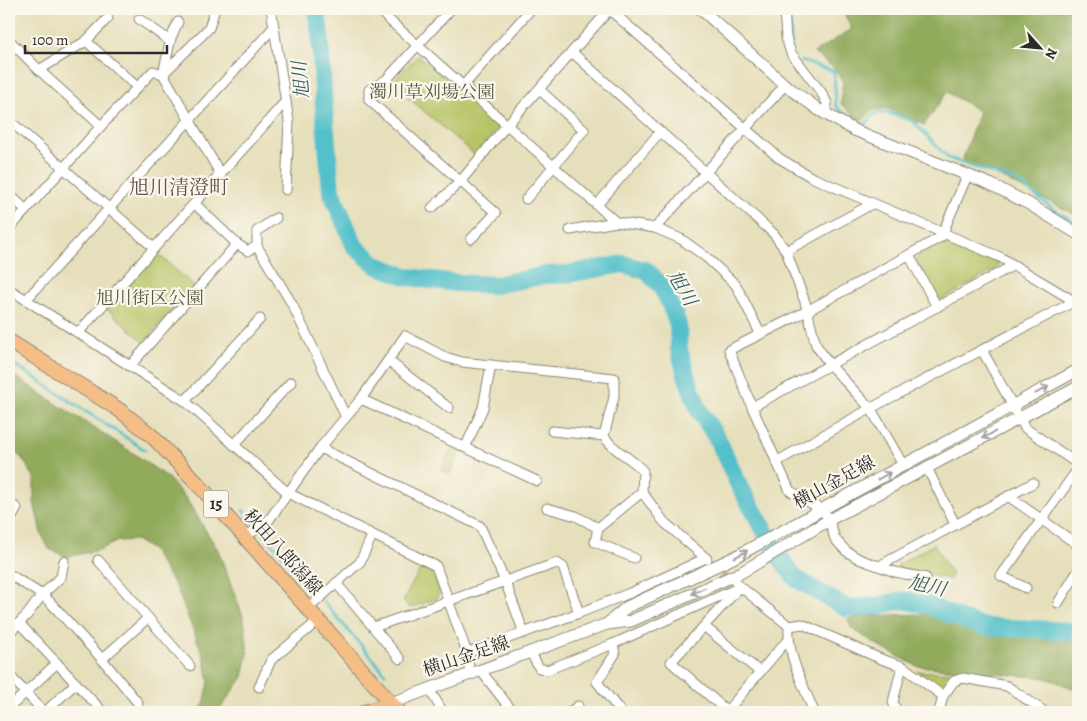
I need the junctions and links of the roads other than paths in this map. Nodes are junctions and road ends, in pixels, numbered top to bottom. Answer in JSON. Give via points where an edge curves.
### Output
{"nodes":[{"id":1,"x":215,"y":9,"type":"edge"},
{"id":2,"x":271,"y":9,"type":"edge"},
{"id":3,"x":380,"y":9,"type":"edge"},
{"id":4,"x":451,"y":9,"type":"edge"},
{"id":5,"x":531,"y":9,"type":"edge"},
{"id":6,"x":610,"y":9,"type":"edge"},
{"id":7,"x":701,"y":9,"type":"edge"},
{"id":8,"x":784,"y":9,"type":"edge"},
{"id":9,"x":108,"y":18,"type":"dead end"},
{"id":10,"x":139,"y":19,"type":"dead end"},
{"id":11,"x":178,"y":22,"type":"dead end"},
{"id":12,"x":274,"y":26,"type":"junction"},
{"id":13,"x":9,"y":40,"type":"edge"},
{"id":14,"x":86,"y":41,"type":"junction"},
{"id":15,"x":170,"y":42,"type":"junction"},
{"id":16,"x":419,"y":46,"type":"junction"},
{"id":17,"x":573,"y":53,"type":"junction"},
{"id":18,"x":39,"y":70,"type":"junction"},
{"id":19,"x":163,"y":74,"type":"junction"},
{"id":20,"x":784,"y":85,"type":"junction"},
{"id":21,"x":463,"y":86,"type":"junction"},
{"id":22,"x":137,"y":87,"type":"junction"},
{"id":23,"x":540,"y":90,"type":"junction"},
{"id":24,"x":286,"y":101,"type":"junction"},
{"id":25,"x":826,"y":114,"type":"junction"},
{"id":26,"x":9,"y":120,"type":"edge"},
{"id":27,"x":189,"y":121,"type":"junction"},
{"id":28,"x":101,"y":126,"type":"junction"},
{"id":29,"x":506,"y":126,"type":"junction"},
{"id":30,"x":744,"y":129,"type":"junction"},
{"id":31,"x":660,"y":132,"type":"junction"},
{"id":32,"x":554,"y":166,"type":"junction"},
{"id":33,"x":63,"y":168,"type":"junction"},
{"id":34,"x":705,"y":173,"type":"junction"},
{"id":35,"x":221,"y":175,"type":"junction"},
{"id":36,"x":967,"y":176,"type":"junction"},
{"id":37,"x":460,"y":182,"type":"junction"},
{"id":38,"x":286,"y":190,"type":"dead end"},
{"id":39,"x":9,"y":194,"type":"edge"},
{"id":40,"x":526,"y":199,"type":"dead end"},
{"id":41,"x":195,"y":204,"type":"junction"},
{"id":42,"x":872,"y":204,"type":"junction"},
{"id":43,"x":597,"y":205,"type":"junction"},
{"id":44,"x":108,"y":208,"type":"junction"},
{"id":45,"x":432,"y":208,"type":"dead end"},
{"id":46,"x":26,"y":210,"type":"junction"},
{"id":47,"x":276,"y":218,"type":"dead end"},
{"id":48,"x":616,"y":222,"type":"junction"},
{"id":49,"x":656,"y":228,"type":"junction"},
{"id":50,"x":9,"y":229,"type":"edge"},
{"id":51,"x":570,"y":230,"type":"dead end"},
{"id":52,"x":943,"y":232,"type":"junction"},
{"id":53,"x":1078,"y":234,"type":"edge"},
{"id":54,"x":471,"y":239,"type":"dead end"},
{"id":55,"x":238,"y":244,"type":"junction"},
{"id":56,"x":257,"y":246,"type":"junction"},
{"id":57,"x":154,"y":248,"type":"junction"},
{"id":58,"x":786,"y":251,"type":"junction"},
{"id":59,"x":909,"y":255,"type":"junction"},
{"id":60,"x":1014,"y":265,"type":"junction"},
{"id":61,"x":9,"y":289,"type":"edge"},
{"id":62,"x":26,"y":300,"type":"junction"},
{"id":63,"x":1076,"y":300,"type":"edge"},
{"id":64,"x":937,"y":307,"type":"junction"},
{"id":65,"x":807,"y":311,"type":"junction"},
{"id":66,"x":260,"y":319,"type":"dead end"},
{"id":67,"x":78,"y":333,"type":"junction"},
{"id":68,"x":760,"y":333,"type":"junction"},
{"id":69,"x":9,"y":341,"type":"edge"},
{"id":70,"x":982,"y":350,"type":"junction"},
{"id":71,"x":389,"y":360,"type":"junction"},
{"id":72,"x":830,"y":364,"type":"junction"},
{"id":73,"x":491,"y":365,"type":"junction"},
{"id":74,"x":130,"y":366,"type":"junction"},
{"id":75,"x":1078,"y":370,"type":"edge"},
{"id":76,"x":291,"y":382,"type":"dead end"},
{"id":77,"x":1078,"y":387,"type":"edge"},
{"id":78,"x":361,"y":399,"type":"junction"},
{"id":79,"x":185,"y":401,"type":"junction"},
{"id":80,"x":1012,"y":406,"type":"junction"},
{"id":81,"x":752,"y":407,"type":"junction"},
{"id":82,"x":449,"y":408,"type":"dead end"},
{"id":83,"x":871,"y":409,"type":"junction"},
{"id":84,"x":346,"y":417,"type":"junction"},
{"id":85,"x":1019,"y":418,"type":"junction"},
{"id":86,"x":552,"y":430,"type":"dead end"},
{"id":87,"x":604,"y":436,"type":"junction"},
{"id":88,"x":234,"y":445,"type":"junction"},
{"id":89,"x":320,"y":448,"type":"junction"},
{"id":90,"x":465,"y":448,"type":"junction"},
{"id":91,"x":776,"y":462,"type":"junction"},
{"id":92,"x":1078,"y":464,"type":"edge"},
{"id":93,"x":903,"y":465,"type":"junction"},
{"id":94,"x":927,"y":468,"type":"junction"},
{"id":95,"x":1078,"y":469,"type":"edge"},
{"id":96,"x":537,"y":482,"type":"dead end"},
{"id":97,"x":1033,"y":483,"type":"dead end"},
{"id":98,"x":642,"y":492,"type":"junction"},
{"id":99,"x":288,"y":493,"type":"junction"},
{"id":100,"x":1008,"y":496,"type":"junction"},
{"id":101,"x":9,"y":503,"type":"edge"},
{"id":102,"x":547,"y":508,"type":"dead end"},
{"id":103,"x":823,"y":510,"type":"junction"},
{"id":104,"x":829,"y":520,"type":"junction"},
{"id":105,"x":1042,"y":520,"type":"junction"},
{"id":106,"x":9,"y":523,"type":"edge"},
{"id":107,"x":955,"y":524,"type":"junction"},
{"id":108,"x":598,"y":528,"type":"junction"},
{"id":109,"x":372,"y":536,"type":"junction"},
{"id":110,"x":244,"y":538,"type":"junction"},
{"id":111,"x":1078,"y":545,"type":"edge"},
{"id":112,"x":634,"y":558,"type":"dead end"},
{"id":113,"x":98,"y":560,"type":"dead end"},
{"id":114,"x":64,"y":561,"type":"dead end"},
{"id":115,"x":878,"y":566,"type":"junction"},
{"id":116,"x":1078,"y":571,"type":"edge"},
{"id":117,"x":9,"y":574,"type":"edge"},
{"id":118,"x":926,"y":578,"type":"dead end"},
{"id":119,"x":505,"y":581,"type":"junction"},
{"id":120,"x":336,"y":583,"type":"junction"},
{"id":121,"x":738,"y":585,"type":"junction"},
{"id":122,"x":1026,"y":588,"type":"dead end"},
{"id":123,"x":42,"y":595,"type":"junction"},
{"id":124,"x":449,"y":600,"type":"junction"},
{"id":125,"x":1058,"y":603,"type":"dead end"},
{"id":126,"x":309,"y":608,"type":"junction"},
{"id":127,"x":579,"y":613,"type":"junction"},
{"id":128,"x":148,"y":618,"type":"junction"},
{"id":129,"x":319,"y":620,"type":"junction"},
{"id":130,"x":19,"y":622,"type":"junction"},
{"id":131,"x":607,"y":624,"type":"junction"},
{"id":132,"x":789,"y":626,"type":"junction"},
{"id":133,"x":374,"y":627,"type":"junction"},
{"id":134,"x":704,"y":627,"type":"junction"},
{"id":135,"x":9,"y":633,"type":"edge"},
{"id":136,"x":524,"y":633,"type":"junction"},
{"id":137,"x":788,"y":641,"type":"junction"},
{"id":138,"x":613,"y":644,"type":"junction"},
{"id":139,"x":467,"y":653,"type":"junction"},
{"id":140,"x":531,"y":653,"type":"junction"},
{"id":141,"x":102,"y":659,"type":"junction"},
{"id":142,"x":400,"y":659,"type":"dead end"},
{"id":143,"x":57,"y":663,"type":"junction"},
{"id":144,"x":190,"y":666,"type":"dead end"},
{"id":145,"x":902,"y":666,"type":"junction"},
{"id":146,"x":760,"y":672,"type":"junction"},
{"id":147,"x":475,"y":673,"type":"junction"},
{"id":148,"x":9,"y":674,"type":"edge"},
{"id":149,"x":76,"y":683,"type":"junction"},
{"id":150,"x":259,"y":687,"type":"dead end"},
{"id":151,"x":429,"y":689,"type":"junction"},
{"id":152,"x":25,"y":693,"type":"junction"},
{"id":153,"x":943,"y":696,"type":"junction"},
{"id":154,"x":138,"y":703,"type":"dead end"},
{"id":155,"x":578,"y":706,"type":"dead end"},
{"id":156,"x":9,"y":708,"type":"edge"},
{"id":157,"x":395,"y":708,"type":"edge"},
{"id":158,"x":100,"y":711,"type":"edge"},
{"id":159,"x":44,"y":712,"type":"edge"},
{"id":160,"x":365,"y":712,"type":"edge"},
{"id":161,"x":444,"y":712,"type":"edge"},
{"id":162,"x":513,"y":712,"type":"edge"},
{"id":163,"x":570,"y":712,"type":"edge"},
{"id":164,"x":621,"y":712,"type":"edge"},
{"id":165,"x":728,"y":712,"type":"edge"},
{"id":166,"x":814,"y":712,"type":"edge"},
{"id":167,"x":897,"y":712,"type":"edge"},
{"id":168,"x":939,"y":712,"type":"edge"},
{"id":169,"x":1045,"y":712,"type":"edge"}],
"edges":[{"from":1,"to":19,"type":"street","via":[[209,28]]},
{"from":2,"to":12,"type":"street"},
{"from":3,"to":16,"type":"street"},
{"from":4,"to":16,"type":"street"},
{"from":5,"to":21,"type":"street"},
{"from":6,"to":17,"type":"street"},
{"from":6,"to":30,"type":"street"},
{"from":7,"to":20,"type":"street"},
{"from":8,"to":25,"type":"street","via":[[786,38],[791,53],[824,97]]},
{"from":9,"to":14,"type":"street"},
{"from":10,"to":15,"type":"street"},
{"from":11,"to":15,"type":"street"},
{"from":12,"to":24,"type":"street"},
{"from":12,"to":27,"type":"street"},
{"from":13,"to":18,"type":"street"},
{"from":14,"to":18,"type":"street"},
{"from":14,"to":22,"type":"street"},
{"from":15,"to":19,"type":"street"},
{"from":16,"to":21,"type":"street"},
{"from":16,"to":37,"type":"street","via":[[386,80],[369,90],[369,100]]},
{"from":17,"to":23,"type":"street"},
{"from":17,"to":31,"type":"street"},
{"from":18,"to":28,"type":"street"},
{"from":19,"to":22,"type":"street","via":[[153,71]]},
{"from":19,"to":27,"type":"street"},
{"from":20,"to":25,"type":"street"},
{"from":20,"to":30,"type":"street"},
{"from":21,"to":29,"type":"street"},
{"from":22,"to":28,"type":"street"},
{"from":23,"to":29,"type":"street"},
{"from":23,"to":32,"type":"street","via":[[584,130]]},
{"from":24,"to":35,"type":"street"},
{"from":24,"to":38,"type":"street","via":[[289,121]]},
{"from":25,"to":36,"type":"street","via":[[854,130]]},
{"from":26,"to":33,"type":"street"},
{"from":27,"to":35,"type":"street"},
{"from":27,"to":44,"type":"street"},
{"from":28,"to":33,"type":"street"},
{"from":29,"to":32,"type":"street"},
{"from":29,"to":37,"type":"street"},
{"from":30,"to":34,"type":"street"},
{"from":30,"to":42,"type":"street","via":[[778,158],[810,177]]},
{"from":31,"to":34,"type":"street"},
{"from":31,"to":43,"type":"street"},
{"from":32,"to":40,"type":"street"},
{"from":32,"to":43,"type":"street"},
{"from":33,"to":44,"type":"street"},
{"from":33,"to":46,"type":"street"},
{"from":34,"to":49,"type":"street"},
{"from":34,"to":58,"type":"street","via":[[774,234]]},
{"from":35,"to":41,"type":"street"},
{"from":36,"to":52,"type":"street"},
{"from":36,"to":53,"type":"street","via":[[998,188]]},
{"from":37,"to":45,"type":"street"},
{"from":37,"to":54,"type":"street","via":[[496,214]]},
{"from":39,"to":46,"type":"street"},
{"from":41,"to":55,"type":"street"},
{"from":41,"to":57,"type":"street"},
{"from":42,"to":52,"type":"street"},
{"from":42,"to":58,"type":"street"},
{"from":43,"to":48,"type":"street"},
{"from":44,"to":57,"type":"street"},
{"from":44,"to":62,"type":"street"},
{"from":46,"to":50,"type":"street"},
{"from":47,"to":56,"type":"street","via":[[257,231]]},
{"from":48,"to":49,"type":"street"},
{"from":48,"to":51,"type":"street"},
{"from":49,"to":68,"type":"street","via":[[681,238],[736,285]]},
{"from":52,"to":59,"type":"street","via":[[941,237]]},
{"from":52,"to":60,"type":"street"},
{"from":55,"to":56,"type":"street","via":[[248,251]]},
{"from":55,"to":74,"type":"street"},
{"from":56,"to":84,"type":"street","via":[[292,304]]},
{"from":57,"to":67,"type":"street"},
{"from":58,"to":65,"type":"street"},
{"from":59,"to":64,"type":"street"},
{"from":59,"to":65,"type":"street"},
{"from":60,"to":63,"type":"street"},
{"from":60,"to":64,"type":"street"},
{"from":61,"to":62,"type":"street"},
{"from":62,"to":67,"type":"street"},
{"from":63,"to":70,"type":"street"},
{"from":64,"to":72,"type":"street"},
{"from":65,"to":68,"type":"street"},
{"from":65,"to":72,"type":"street","via":[[816,345]]},
{"from":66,"to":79,"type":"street"},
{"from":67,"to":74,"type":"street"},
{"from":68,"to":81,"type":"street","via":[[728,350]]},
{"from":69,"to":110,"type":"main road","name":"秋田八郎潟線","number":"15","via":[[118,409],[151,435]]},
{"from":70,"to":80,"type":"street"},
{"from":70,"to":83,"type":"street"},
{"from":71,"to":73,"type":"street","via":[[405,336],[445,357]]},
{"from":71,"to":78,"type":"street"},
{"from":71,"to":82,"type":"street"},
{"from":72,"to":81,"type":"street"},
{"from":72,"to":83,"type":"street"},
{"from":73,"to":87,"type":"street","via":[[614,378],[614,397]]},
{"from":73,"to":90,"type":"street","via":[[484,408]]},
{"from":74,"to":79,"type":"street"},
{"from":80,"to":75,"type":"street","name":"横山金足線","one_way":true},
{"from":76,"to":88,"type":"street"},
{"from":77,"to":85,"type":"street","name":"横山金足線"},
{"from":78,"to":84,"type":"street"},
{"from":78,"to":90,"type":"street"},
{"from":79,"to":88,"type":"street"},
{"from":80,"to":85,"type":"street"},
{"from":80,"to":93,"type":"street","name":"横山金足線"},
{"from":81,"to":91,"type":"street"},
{"from":83,"to":91,"type":"street"},
{"from":83,"to":93,"type":"street"},
{"from":84,"to":89,"type":"street"},
{"from":85,"to":92,"type":"street","via":[[1025,428]]},
{"from":85,"to":94,"type":"street","name":"横山金足線","one_way":true},
{"from":86,"to":87,"type":"street"},
{"from":87,"to":98,"type":"street","via":[[609,444],[643,471]]},
{"from":88,"to":99,"type":"street"},
{"from":89,"to":99,"type":"street"},
{"from":89,"to":119,"type":"street","via":[[480,526]]},
{"from":90,"to":96,"type":"street"},
{"from":91,"to":103,"type":"street","via":[[790,491]]},
{"from":103,"to":93,"type":"street","name":"横山金足線","one_way":true},
{"from":94,"to":104,"type":"street","name":"横山金足線"},
{"from":94,"to":107,"type":"street"},
{"from":95,"to":105,"type":"street"},
{"from":97,"to":100,"type":"street"},
{"from":98,"to":108,"type":"street"},
{"from":98,"to":127,"type":"street","via":[[664,522],[706,558]]},
{"from":99,"to":109,"type":"street"},
{"from":99,"to":110,"type":"street","via":[[269,520]]},
{"from":100,"to":105,"type":"street"},
{"from":100,"to":107,"type":"street"},
{"from":101,"to":106,"type":"street","via":[[18,508]]},
{"from":102,"to":108,"type":"street","via":[[576,516]]},
{"from":103,"to":104,"type":"street"},
{"from":131,"to":103,"type":"street","name":"横山金足線","one_way":true,"via":[[627,607],[733,558]]},
{"from":104,"to":115,"type":"street","via":[[835,539],[846,552]]},
{"from":104,"to":131,"type":"street","name":"横山金足線","one_way":true,"via":[[742,572],[631,621]]},
{"from":105,"to":111,"type":"street"},
{"from":105,"to":122,"type":"street","via":[[1001,576]]},
{"from":107,"to":115,"type":"street"},
{"from":108,"to":112,"type":"street","via":[[595,542]]},
{"from":109,"to":120,"type":"street","via":[[360,562]]},
{"from":109,"to":124,"type":"street","via":[[436,566]]},
{"from":110,"to":126,"type":"main road","name":"秋田八郎潟線","number":"15"},
{"from":113,"to":128,"type":"street"},
{"from":114,"to":123,"type":"street","via":[[61,577]]},
{"from":115,"to":118,"type":"street"},
{"from":116,"to":125,"type":"street"},
{"from":117,"to":123,"type":"street"},
{"from":119,"to":124,"type":"street"},
{"from":119,"to":127,"type":"street","via":[[557,563],[564,567]]},
{"from":119,"to":136,"type":"street"},
{"from":120,"to":126,"type":"street"},
{"from":120,"to":133,"type":"street"},
{"from":121,"to":132,"type":"street"},
{"from":121,"to":134,"type":"street"},
{"from":121,"to":138,"type":"street"},
{"from":123,"to":130,"type":"street"},
{"from":123,"to":141,"type":"street"},
{"from":124,"to":133,"type":"street"},
{"from":124,"to":139,"type":"street"},
{"from":126,"to":129,"type":"main road","name":"秋田八郎潟線","number":"15"},
{"from":127,"to":136,"type":"street"},
{"from":128,"to":141,"type":"street"},
{"from":128,"to":144,"type":"street"},
{"from":129,"to":150,"type":"street","via":[[271,660]]},
{"from":129,"to":157,"type":"main road","name":"秋田八郎潟線","number":"15"},
{"from":130,"to":135,"type":"street"},
{"from":130,"to":143,"type":"street"},
{"from":131,"to":140,"type":"street","name":"横山金足線"},
{"from":132,"to":137,"type":"street"},
{"from":132,"to":145,"type":"street","via":[[802,624]]},
{"from":133,"to":142,"type":"street"},
{"from":134,"to":146,"type":"street"},
{"from":134,"to":165,"type":"street","via":[[671,662]]},
{"from":136,"to":139,"type":"street"},
{"from":137,"to":146,"type":"street"},
{"from":137,"to":166,"type":"street"},
{"from":138,"to":140,"type":"street","via":[[547,670],[539,668]]},
{"from":138,"to":164,"type":"street","via":[[615,654],[597,682]]},
{"from":139,"to":147,"type":"street"},
{"from":140,"to":147,"type":"street","name":"横山金足線"},
{"from":141,"to":154,"type":"street"},
{"from":143,"to":149,"type":"street"},
{"from":143,"to":152,"type":"street"},
{"from":145,"to":153,"type":"street"},
{"from":145,"to":167,"type":"street","via":[[893,702]]},
{"from":146,"to":165,"type":"street"},
{"from":147,"to":151,"type":"street","name":"横山金足線"},
{"from":147,"to":162,"type":"street"},
{"from":148,"to":152,"type":"street"},
{"from":149,"to":158,"type":"street"},
{"from":149,"to":159,"type":"street"},
{"from":151,"to":157,"type":"street","name":"横山金足線"},
{"from":151,"to":161,"type":"street"},
{"from":152,"to":156,"type":"street"},
{"from":152,"to":159,"type":"street"},
{"from":153,"to":168,"type":"street"},
{"from":153,"to":169,"type":"street","via":[[954,681],[963,678],[1007,686]]},
{"from":155,"to":163,"type":"street"},
{"from":157,"to":160,"type":"main road","name":"横山金足線"}]}
